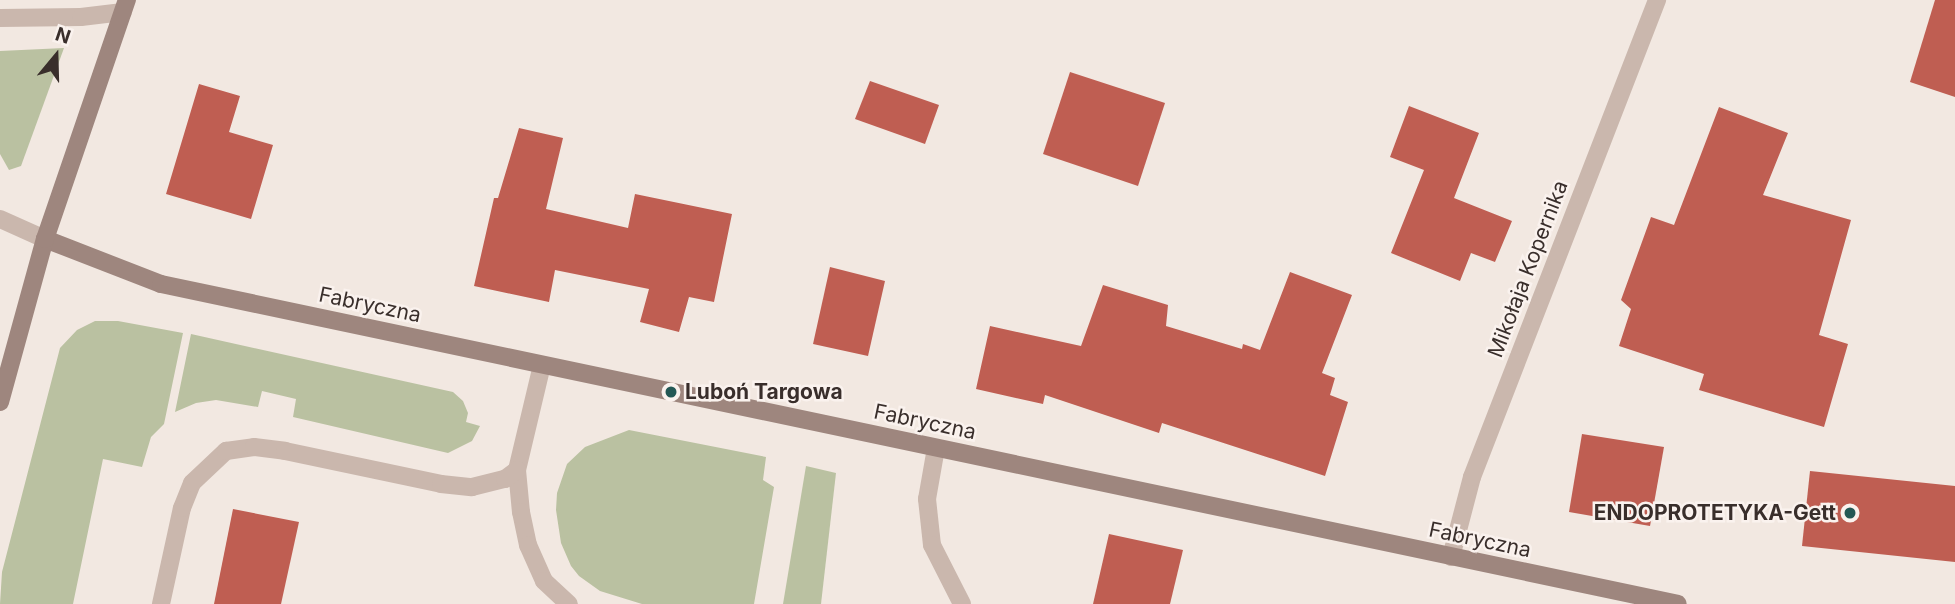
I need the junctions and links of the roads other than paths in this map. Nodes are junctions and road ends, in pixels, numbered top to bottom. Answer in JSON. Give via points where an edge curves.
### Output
{"nodes":[{"id":1,"x":1657,"y":0,"type":"edge"},
{"id":2,"x":125,"y":6,"type":"edge"},
{"id":3,"x":0,"y":18,"type":"edge"},
{"id":4,"x":0,"y":219,"type":"edge"},
{"id":5,"x":45,"y":239,"type":"junction"},
{"id":6,"x":542,"y":365,"type":"junction"},
{"id":7,"x":0,"y":402,"type":"edge"},
{"id":8,"x":936,"y":448,"type":"junction"},
{"id":9,"x":517,"y":470,"type":"junction"},
{"id":10,"x":1451,"y":557,"type":"junction"},
{"id":11,"x":1644,"y":601,"type":"edge"},
{"id":12,"x":161,"y":604,"type":"edge"},
{"id":13,"x":569,"y":604,"type":"edge"},
{"id":14,"x":962,"y":604,"type":"edge"},
{"id":15,"x":1678,"y":604,"type":"edge"}],
"edges":[{"from":1,"to":10,"type":"street","name":"Mikołaja Kopernika","via":[[1480,455]]},
{"from":2,"to":3,"type":"street","via":[[49,19]]},
{"from":2,"to":5,"type":"street"},
{"from":4,"to":5,"type":"street"},
{"from":5,"to":6,"type":"street","name":"Fabryczna","via":[[161,284]]},
{"from":5,"to":7,"type":"street"},
{"from":6,"to":8,"type":"street","name":"Fabryczna"},
{"from":6,"to":9,"type":"street"},
{"from":8,"to":10,"type":"street","name":"Fabryczna"},
{"from":8,"to":14,"type":"street","via":[[927,499],[932,545]]},
{"from":9,"to":12,"type":"street","via":[[505,480],[472,487],[285,451],[254,447],[226,451],[192,483]]},
{"from":9,"to":13,"type":"street","via":[[528,545],[544,581]]},
{"from":10,"to":11,"type":"street","name":"Fabryczna"},
{"from":11,"to":15,"type":"street","name":"Fabryczna"}]}
